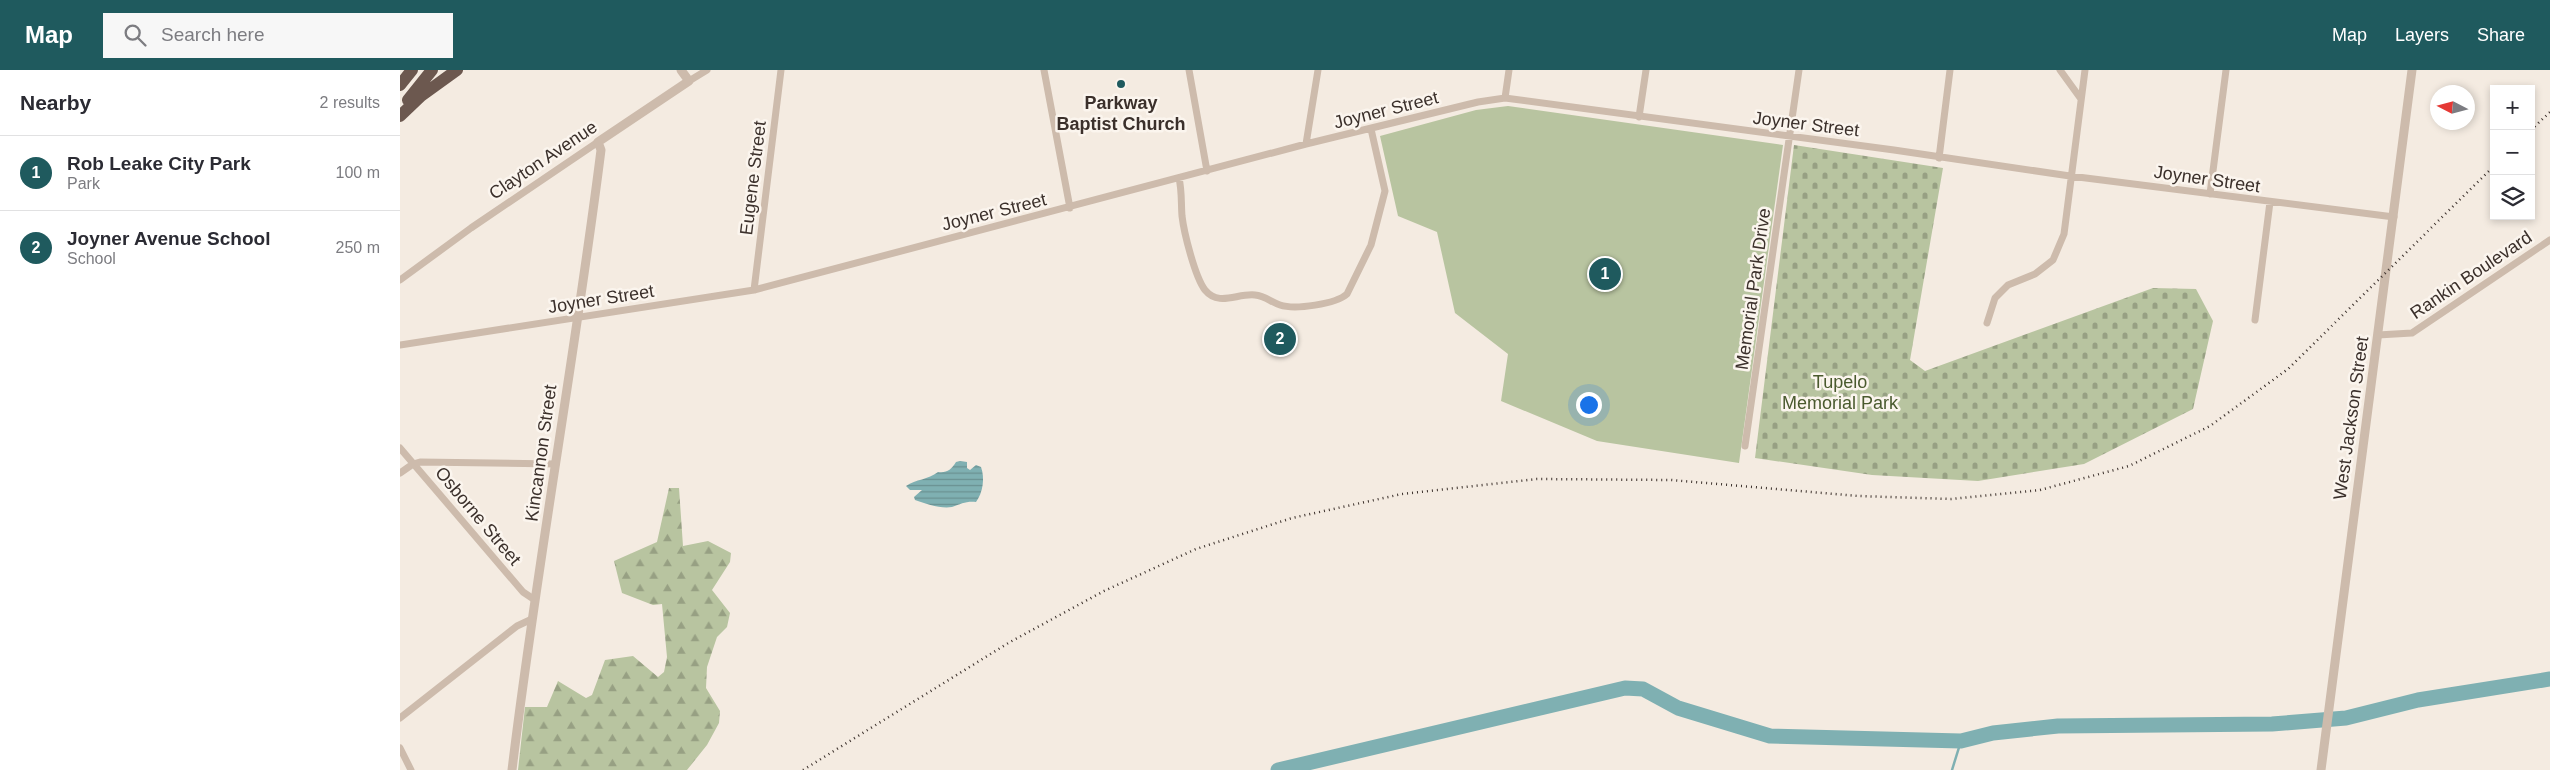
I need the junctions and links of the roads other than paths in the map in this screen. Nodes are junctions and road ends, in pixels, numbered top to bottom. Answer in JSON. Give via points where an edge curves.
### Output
{"nodes":[{"id":1,"x":412,"y":70,"type":"edge"},
{"id":2,"x":432,"y":70,"type":"edge"},
{"id":3,"x":457,"y":70,"type":"edge"},
{"id":4,"x":681,"y":70,"type":"edge"},
{"id":5,"x":707,"y":70,"type":"edge"},
{"id":6,"x":781,"y":70,"type":"edge"},
{"id":7,"x":1044,"y":70,"type":"edge"},
{"id":8,"x":1190,"y":70,"type":"edge"},
{"id":9,"x":1318,"y":70,"type":"edge"},
{"id":10,"x":1509,"y":70,"type":"edge"},
{"id":11,"x":1646,"y":70,"type":"edge"},
{"id":12,"x":1799,"y":70,"type":"edge"},
{"id":13,"x":1950,"y":70,"type":"edge"},
{"id":14,"x":2060,"y":70,"type":"edge"},
{"id":15,"x":2085,"y":70,"type":"edge"},
{"id":16,"x":2226,"y":70,"type":"edge"},
{"id":17,"x":2412,"y":70,"type":"edge"},
{"id":18,"x":690,"y":81,"type":"junction"},
{"id":19,"x":400,"y":85,"type":"edge"},
{"id":20,"x":1505,"y":98,"type":"junction"},
{"id":21,"x":2081,"y":99,"type":"junction"},
{"id":22,"x":400,"y":110,"type":"edge"},
{"id":23,"x":400,"y":116,"type":"edge"},
{"id":24,"x":1639,"y":117,"type":"junction"},
{"id":25,"x":1371,"y":129,"type":"junction"},
{"id":26,"x":1790,"y":137,"type":"junction"},
{"id":27,"x":598,"y":142,"type":"junction"},
{"id":28,"x":1306,"y":144,"type":"junction"},
{"id":29,"x":1939,"y":158,"type":"junction"},
{"id":30,"x":1207,"y":171,"type":"junction"},
{"id":31,"x":2070,"y":176,"type":"junction"},
{"id":32,"x":1179,"y":178,"type":"junction"},
{"id":33,"x":2210,"y":194,"type":"junction"},
{"id":34,"x":2270,"y":202,"type":"junction"},
{"id":35,"x":1070,"y":208,"type":"junction"},
{"id":36,"x":2394,"y":217,"type":"junction"},
{"id":37,"x":2550,"y":240,"type":"edge"},
{"id":38,"x":400,"y":280,"type":"edge"},
{"id":39,"x":754,"y":290,"type":"junction"},
{"id":40,"x":578,"y":318,"type":"junction"},
{"id":41,"x":2255,"y":320,"type":"dead end"},
{"id":42,"x":1988,"y":323,"type":"dead end"},
{"id":43,"x":2378,"y":336,"type":"junction"},
{"id":44,"x":400,"y":345,"type":"edge"},
{"id":45,"x":1745,"y":446,"type":"dead end"},
{"id":46,"x":400,"y":448,"type":"edge"},
{"id":47,"x":413,"y":464,"type":"junction"},
{"id":48,"x":556,"y":464,"type":"junction"},
{"id":49,"x":400,"y":473,"type":"edge"},
{"id":50,"x":536,"y":600,"type":"junction"},
{"id":51,"x":532,"y":619,"type":"junction"},
{"id":52,"x":400,"y":718,"type":"edge"},
{"id":53,"x":400,"y":748,"type":"edge"},
{"id":54,"x":411,"y":770,"type":"edge"},
{"id":55,"x":512,"y":770,"type":"edge"},
{"id":56,"x":2321,"y":770,"type":"edge"}],
"edges":[{"from":1,"to":19,"type":"highway"},
{"from":2,"to":22,"type":"highway"},
{"from":3,"to":23,"type":"highway"},
{"from":4,"to":18,"type":"street"},
{"from":5,"to":18,"type":"street","name":"Clayton Avenue"},
{"from":6,"to":39,"type":"street","name":"Eugene Street"},
{"from":7,"to":35,"type":"street"},
{"from":8,"to":30,"type":"street"},
{"from":9,"to":28,"type":"street"},
{"from":10,"to":20,"type":"street"},
{"from":11,"to":24,"type":"street"},
{"from":12,"to":26,"type":"street","name":"Memorial Park Drive"},
{"from":13,"to":29,"type":"street"},
{"from":14,"to":21,"type":"street"},
{"from":15,"to":21,"type":"street"},
{"from":16,"to":33,"type":"street"},
{"from":17,"to":36,"type":"street","name":"West Jackson Street"},
{"from":18,"to":27,"type":"street","name":"Clayton Avenue"},
{"from":20,"to":24,"type":"street","name":"Joyner Street"},
{"from":20,"to":25,"type":"street","name":"Joyner Street"},
{"from":21,"to":31,"type":"street"},
{"from":24,"to":26,"type":"street","name":"Joyner Street"},
{"from":25,"to":28,"type":"street","name":"Joyner Street"},
{"from":25,"to":32,"type":"street","via":[[1384,190],[1371,245],[1347,294],[1340,300],[1295,307],[1281,306],[1252,294],[1222,300],[1213,297],[1199,280],[1182,219]]},
{"from":26,"to":29,"type":"street","name":"Joyner Street"},
{"from":26,"to":45,"type":"street","name":"Memorial Park Drive"},
{"from":27,"to":38,"type":"street","name":"Clayton Avenue"},
{"from":27,"to":40,"type":"street","name":"Kincannon Street","via":[[601,150]]},
{"from":28,"to":30,"type":"street","name":"Joyner Street"},
{"from":29,"to":31,"type":"street","name":"Joyner Street"},
{"from":30,"to":32,"type":"street","name":"Joyner Street"},
{"from":31,"to":33,"type":"street","name":"Joyner Street"},
{"from":31,"to":42,"type":"street","via":[[2064,234],[2053,260],[2035,274],[2008,285],[1996,298]]},
{"from":32,"to":35,"type":"street","name":"Joyner Street"},
{"from":33,"to":34,"type":"street","name":"Joyner Street"},
{"from":34,"to":36,"type":"street","name":"Joyner Street"},
{"from":34,"to":41,"type":"street"},
{"from":35,"to":39,"type":"street","name":"Joyner Street"},
{"from":36,"to":43,"type":"street","name":"West Jackson Street"},
{"from":37,"to":43,"type":"street","name":"Rankin Boulevard","via":[[2412,333]]},
{"from":39,"to":40,"type":"street","name":"Joyner Street"},
{"from":40,"to":44,"type":"street","name":"Joyner Street"},
{"from":40,"to":48,"type":"street","name":"Kincannon Street"},
{"from":43,"to":56,"type":"street","name":"West Jackson Street"},
{"from":46,"to":47,"type":"street","name":"Osborne Street"},
{"from":47,"to":48,"type":"street"},
{"from":47,"to":49,"type":"street"},
{"from":47,"to":50,"type":"street","name":"Osborne Street","via":[[523,592]]},
{"from":48,"to":50,"type":"street","name":"Kincannon Street"},
{"from":50,"to":51,"type":"street","name":"Kincannon Street"},
{"from":51,"to":52,"type":"street","via":[[517,626]]},
{"from":51,"to":55,"type":"street","name":"Kincannon Street"},
{"from":53,"to":54,"type":"street"}]}
